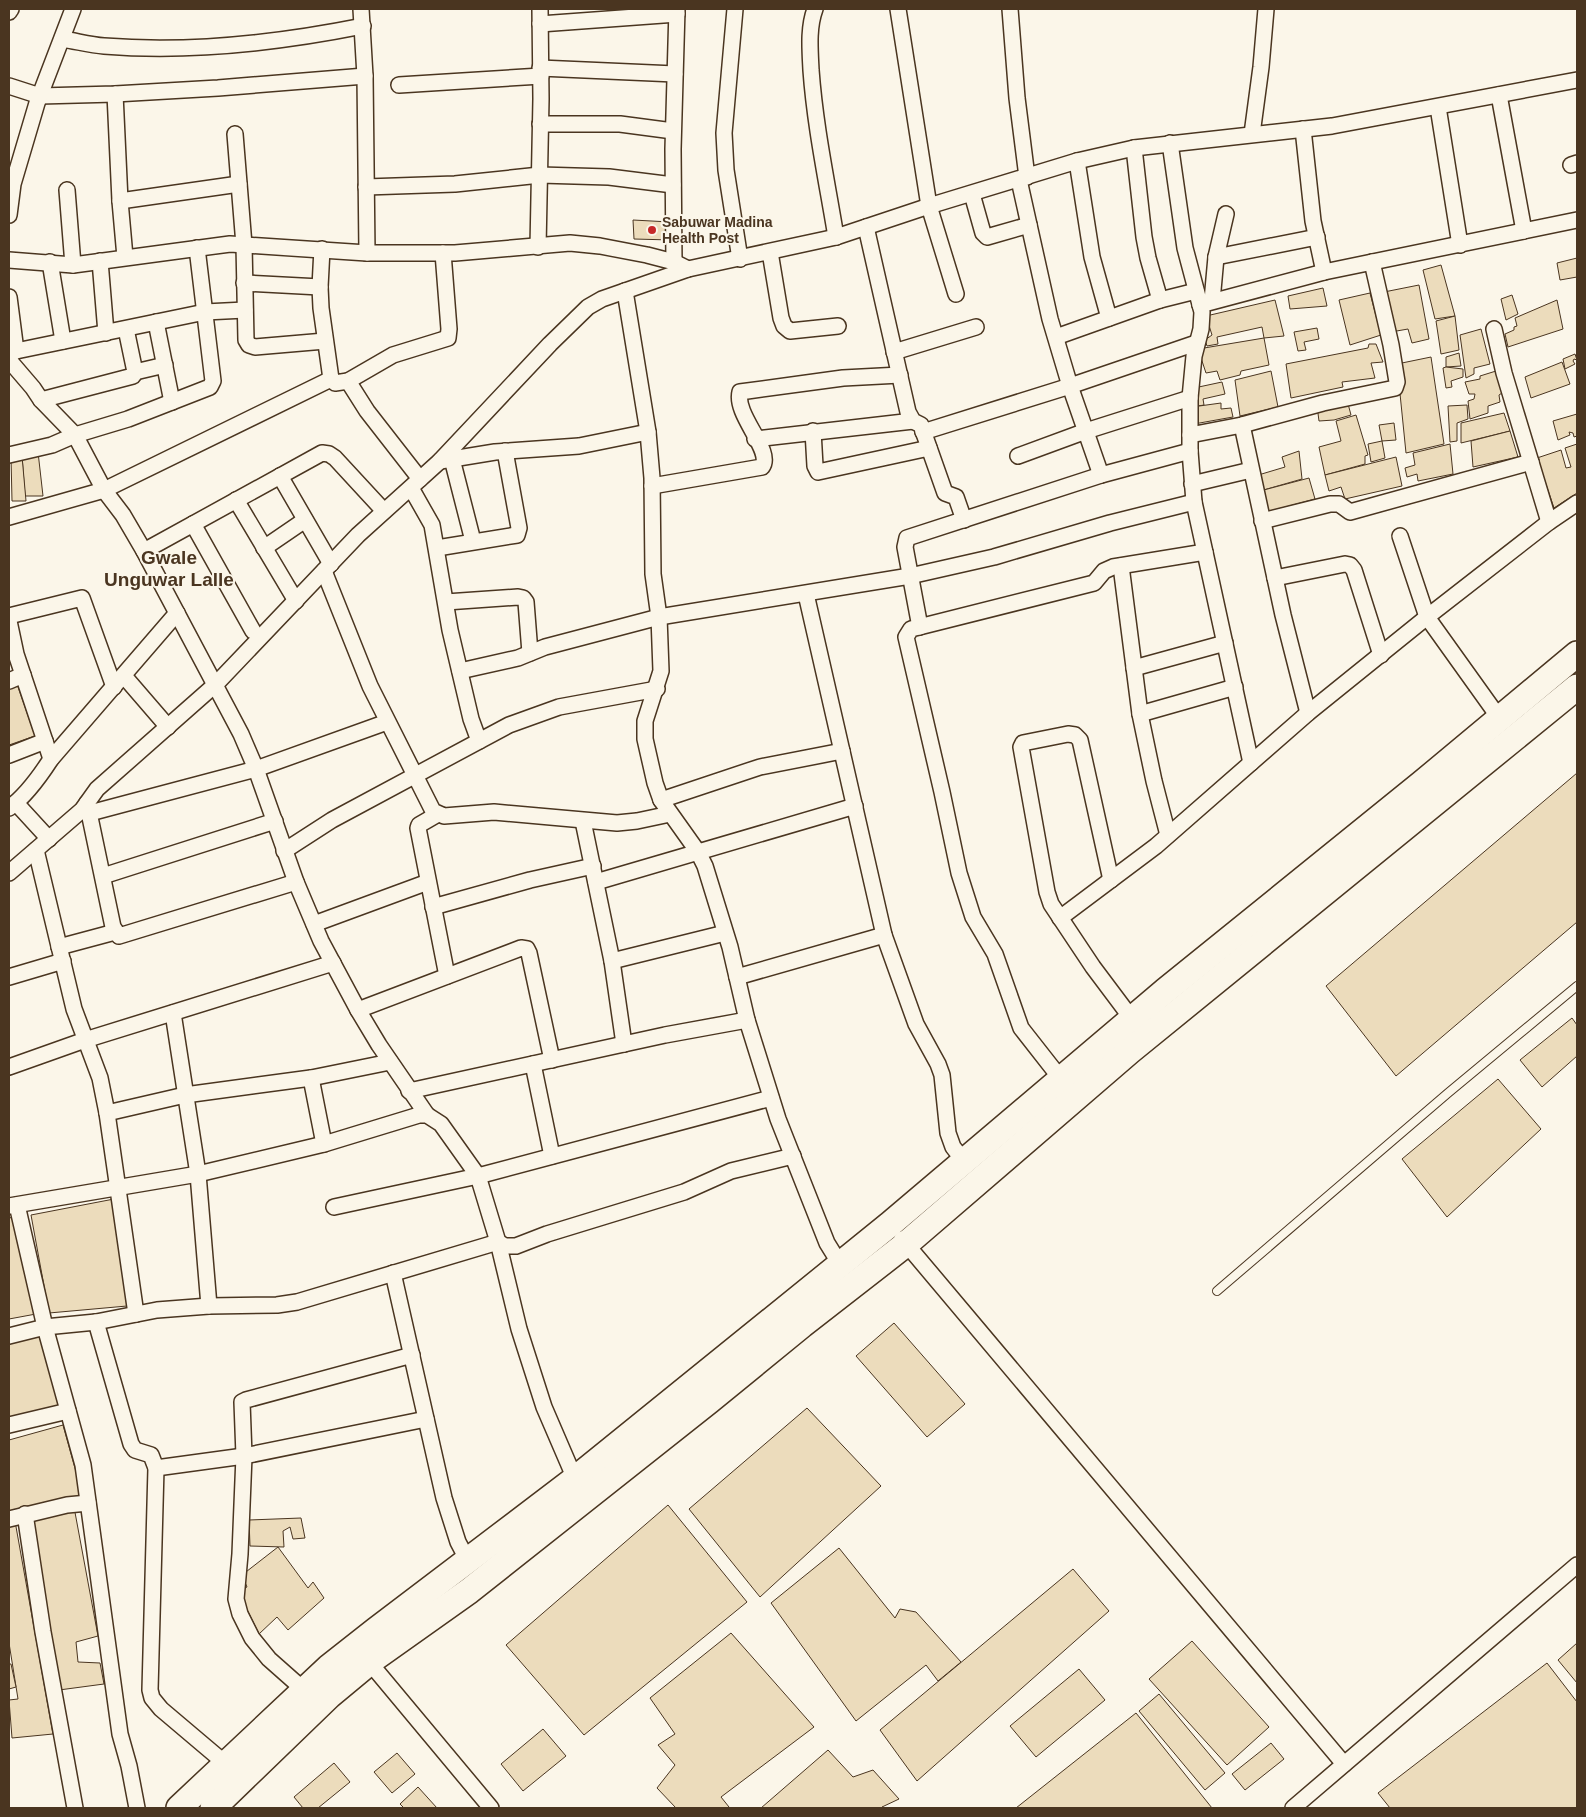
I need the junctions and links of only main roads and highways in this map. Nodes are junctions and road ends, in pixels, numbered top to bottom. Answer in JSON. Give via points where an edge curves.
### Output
{"nodes":[{"id":1,"x":1577,"y":654,"type":"edge"},
{"id":2,"x":1577,"y":687,"type":"edge"},
{"id":3,"x":336,"y":1676,"type":"junction"},
{"id":4,"x":179,"y":1808,"type":"edge"},
{"id":5,"x":213,"y":1808,"type":"edge"}],
"edges":[{"from":1,"to":3,"type":"main road","via":[[1132,1019],[889,1225],[575,1478],[376,1630]]},
{"from":2,"to":3,"type":"main road","via":[[1130,1051],[906,1244],[709,1402],[469,1591],[370,1663]]},
{"from":3,"to":4,"type":"main road","via":[[304,1690]]},
{"from":3,"to":5,"type":"main road"}]}
